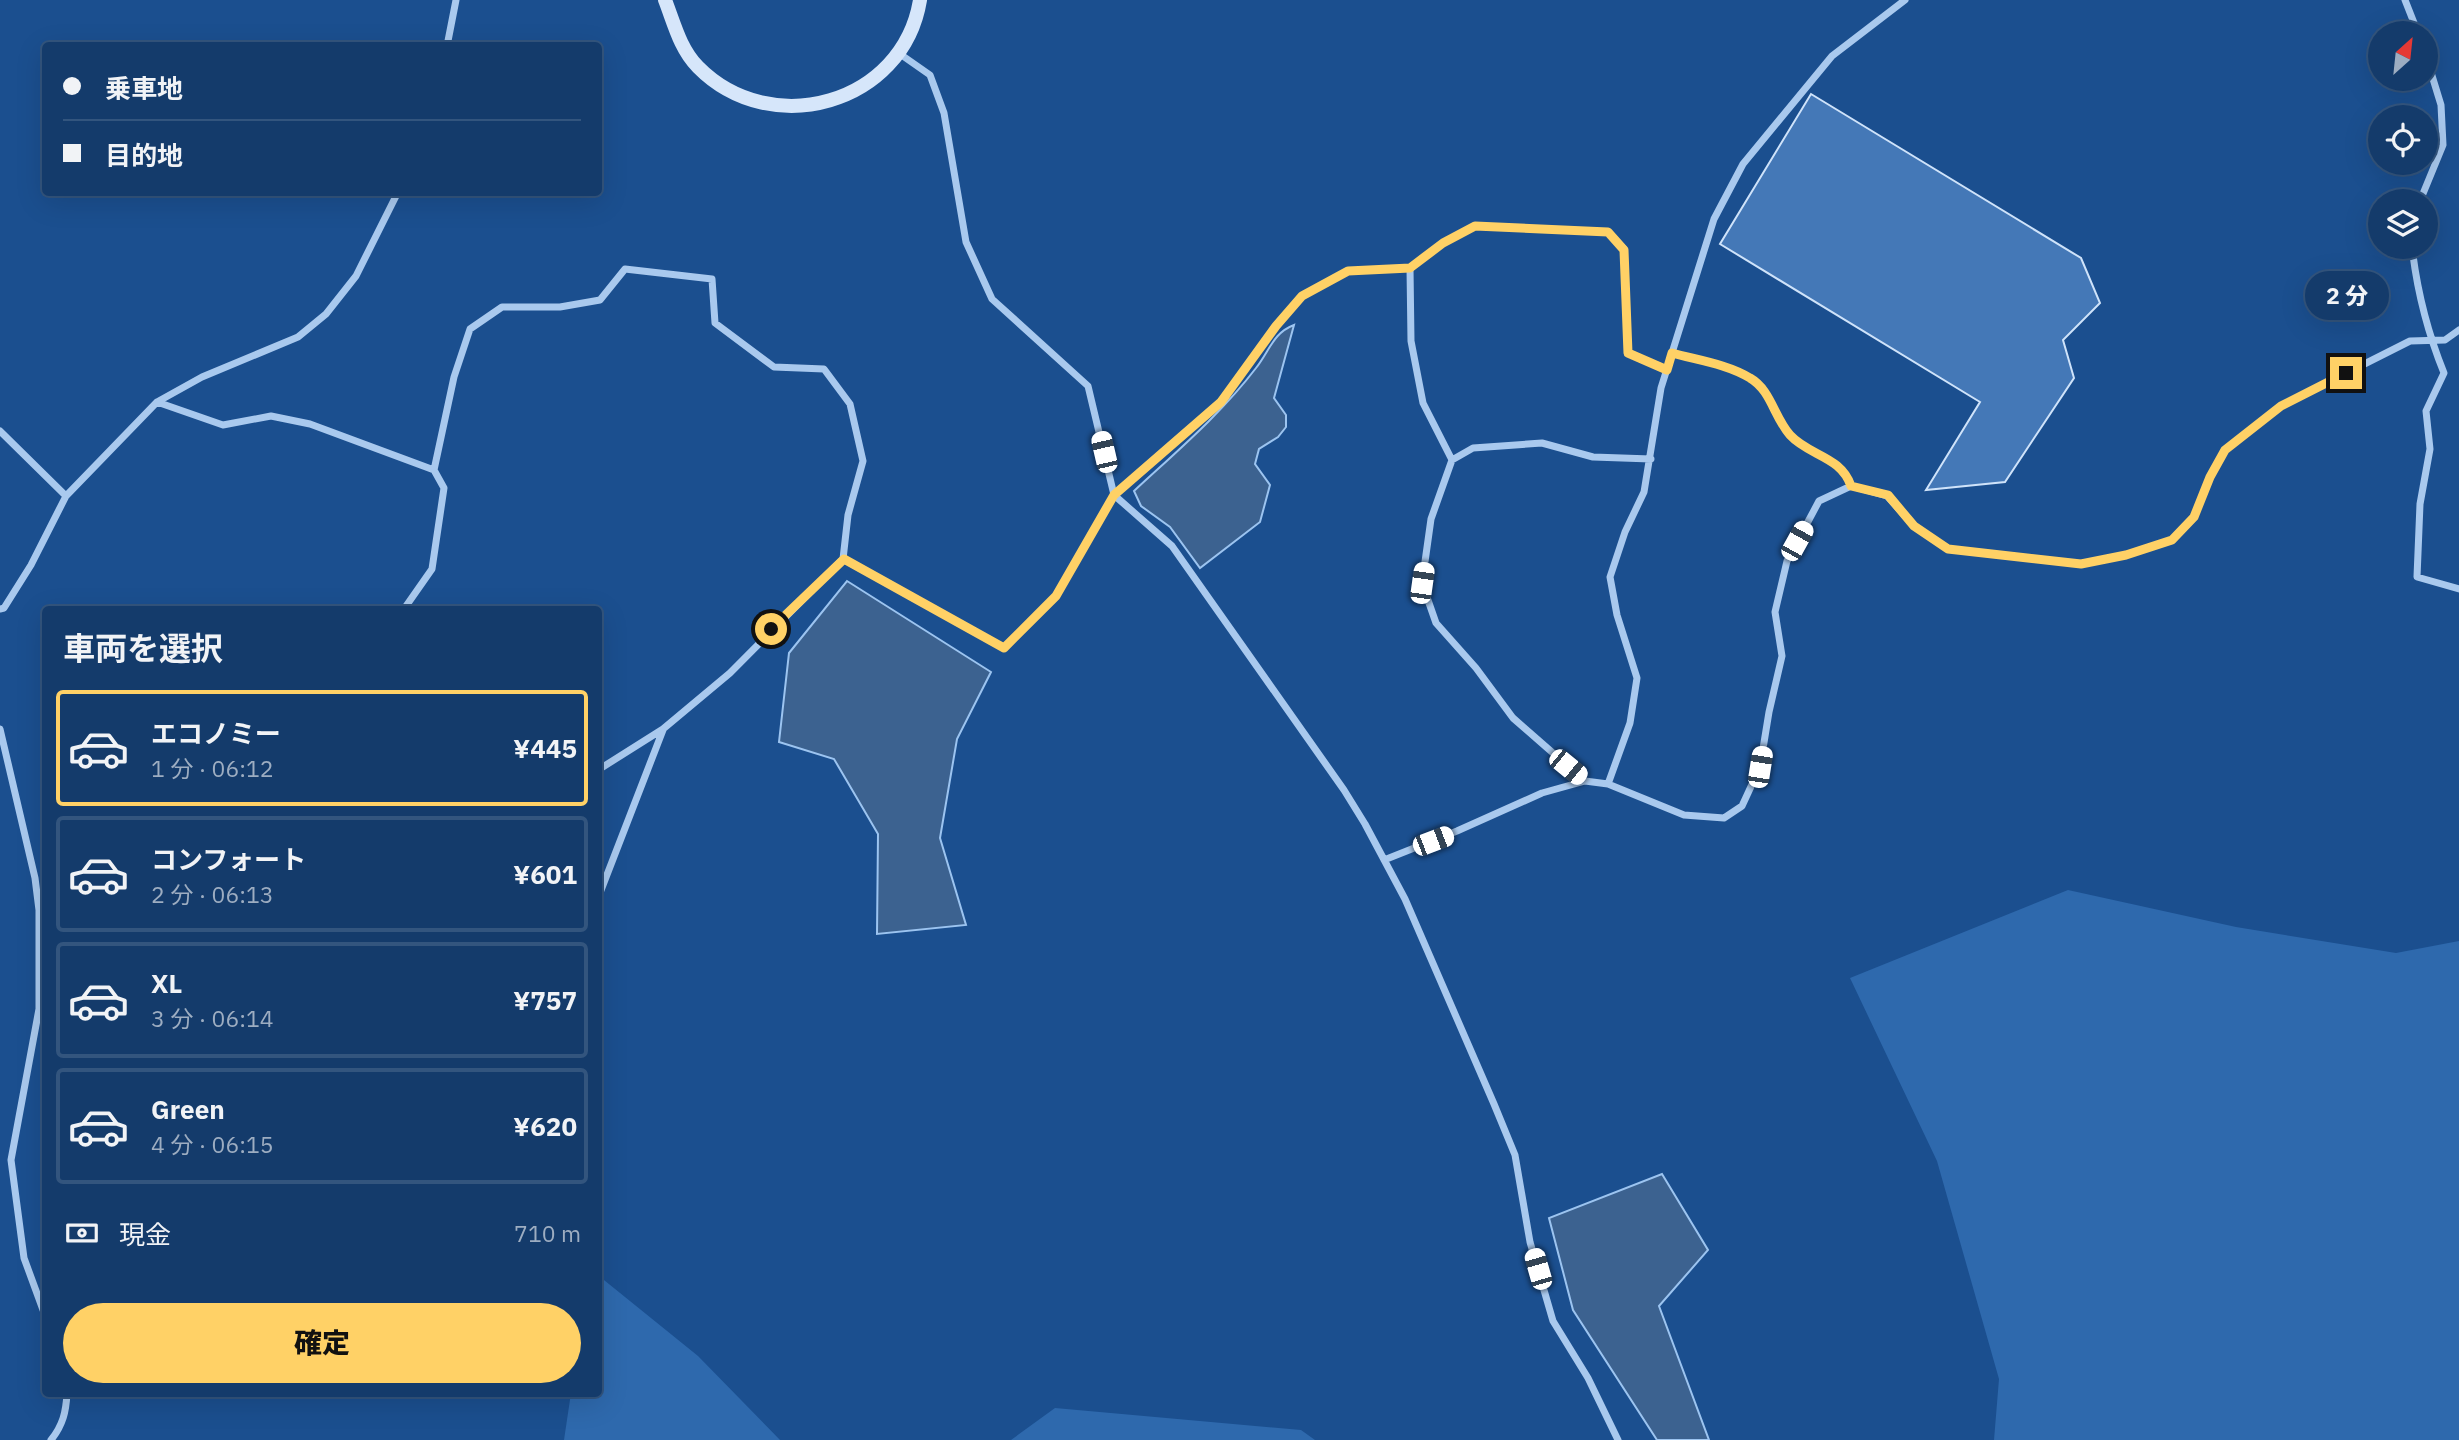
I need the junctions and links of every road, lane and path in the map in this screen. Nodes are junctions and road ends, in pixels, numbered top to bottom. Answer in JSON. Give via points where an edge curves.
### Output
{"nodes":[{"id":1,"x":456,"y":0,"type":"edge"},
{"id":2,"x":665,"y":0,"type":"edge"},
{"id":3,"x":920,"y":0,"type":"edge"},
{"id":4,"x":1905,"y":0,"type":"edge"},
{"id":5,"x":2405,"y":0,"type":"edge"},
{"id":6,"x":2413,"y":21,"type":"edge"},
{"id":7,"x":448,"y":42,"type":"edge"},
{"id":8,"x":900,"y":54,"type":"junction"},
{"id":9,"x":2437,"y":91,"type":"edge"},
{"id":10,"x":2425,"y":189,"type":"edge"},
{"id":11,"x":396,"y":196,"type":"edge"},
{"id":12,"x":2414,"y":259,"type":"edge"},
{"id":13,"x":1410,"y":268,"type":"junction"},
{"id":14,"x":2459,"y":330,"type":"edge"},
{"id":15,"x":2431,"y":340,"type":"junction"},
{"id":16,"x":1672,"y":353,"type":"junction"},
{"id":17,"x":1667,"y":370,"type":"junction"},
{"id":18,"x":157,"y":402,"type":"junction"},
{"id":19,"x":0,"y":431,"type":"edge"},
{"id":20,"x":1452,"y":460,"type":"junction"},
{"id":21,"x":1651,"y":460,"type":"junction"},
{"id":22,"x":434,"y":470,"type":"junction"},
{"id":23,"x":1851,"y":486,"type":"junction"},
{"id":24,"x":1114,"y":495,"type":"junction"},
{"id":25,"x":66,"y":496,"type":"junction"},
{"id":26,"x":844,"y":559,"type":"junction"},
{"id":27,"x":2459,"y":589,"type":"edge"},
{"id":28,"x":406,"y":606,"type":"edge"},
{"id":29,"x":0,"y":609,"type":"edge"},
{"id":30,"x":0,"y":729,"type":"edge"},
{"id":31,"x":663,"y":729,"type":"junction"},
{"id":32,"x":602,"y":767,"type":"edge"},
{"id":33,"x":1585,"y":781,"type":"junction"},
{"id":34,"x":1608,"y":784,"type":"junction"},
{"id":35,"x":1384,"y":860,"type":"junction"},
{"id":36,"x":602,"y":888,"type":"edge"},
{"id":37,"x":42,"y":904,"type":"edge"},
{"id":38,"x":39,"y":910,"type":"junction"},
{"id":39,"x":42,"y":1307,"type":"edge"},
{"id":40,"x":67,"y":1397,"type":"edge"},
{"id":41,"x":51,"y":1440,"type":"edge"},
{"id":42,"x":1618,"y":1440,"type":"edge"}],
"edges":[{"from":1,"to":7,"type":"street"},
{"from":2,"to":8,"type":"main road","via":[[680,41],[698,67],[730,92],[761,102],[792,106],[852,94]]},
{"from":3,"to":8,"type":"main road"},
{"from":4,"to":16,"type":"street","via":[[1832,56],[1743,164],[1714,219]]},
{"from":5,"to":6,"type":"street"},
{"from":8,"to":24,"type":"street","via":[[930,75],[944,113],[966,242],[992,299],[1088,386]]},
{"from":9,"to":10,"type":"street","via":[[2443,145]]},
{"from":11,"to":18,"type":"street","via":[[356,276],[326,314],[298,337],[202,377]]},
{"from":12,"to":15,"type":"street"},
{"from":13,"to":17,"type":"street","via":[[1475,226],[1608,232],[1624,250],[1628,353]]},
{"from":13,"to":20,"type":"street","via":[[1411,341],[1423,403]]},
{"from":13,"to":24,"type":"street","via":[[1348,271],[1302,296],[1221,402]]},
{"from":14,"to":15,"type":"street","via":[[2445,340]]},
{"from":15,"to":23,"type":"street","via":[[2410,341],[2281,406],[2225,450],[2194,517],[2172,540],[2126,555],[2081,564],[1948,549],[1914,526],[1888,495]]},
{"from":15,"to":27,"type":"street","via":[[2444,373],[2426,411],[2430,449],[2420,505],[2417,577]]},
{"from":16,"to":17,"type":"street"},
{"from":16,"to":23,"type":"street","via":[[1751,378],[1766,391],[1791,437],[1846,472]]},
{"from":17,"to":21,"type":"street"},
{"from":18,"to":22,"type":"street","via":[[223,425],[271,416],[310,424]]},
{"from":18,"to":25,"type":"street"},
{"from":19,"to":25,"type":"street"},
{"from":20,"to":21,"type":"street","via":[[1474,448],[1542,443],[1592,457]]},
{"from":20,"to":33,"type":"street","via":[[1431,519],[1422,583],[1436,623],[1513,718]]},
{"from":21,"to":34,"type":"street","via":[[1644,492],[1610,577],[1637,678],[1630,723]]},
{"from":22,"to":26,"type":"street","via":[[454,377],[470,329],[502,307],[559,307],[600,300],[625,269],[712,279],[715,323],[774,367],[824,369],[850,404],[863,461],[848,515]]},
{"from":22,"to":28,"type":"street","via":[[444,488],[432,569]]},
{"from":23,"to":34,"type":"street","via":[[1819,501],[1787,561],[1775,612],[1782,656],[1760,767],[1742,806],[1724,818],[1684,815]]},
{"from":24,"to":26,"type":"street","via":[[1056,596],[1004,648]]},
{"from":24,"to":35,"type":"street","via":[[1172,546],[1344,790]]},
{"from":25,"to":29,"type":"street","via":[[31,565],[5,608]]},
{"from":26,"to":31,"type":"street","via":[[730,673]]},
{"from":30,"to":38,"type":"street"},
{"from":31,"to":32,"type":"street"},
{"from":31,"to":36,"type":"street"},
{"from":33,"to":34,"type":"street"},
{"from":33,"to":35,"type":"street","via":[[1542,793]]},
{"from":35,"to":42,"type":"street","via":[[1515,1155],[1530,1242],[1553,1321]]},
{"from":37,"to":38,"type":"street"},
{"from":38,"to":39,"type":"street","via":[[39,1009],[11,1160],[24,1258]]},
{"from":40,"to":41,"type":"street","via":[[61,1428]]}]}
